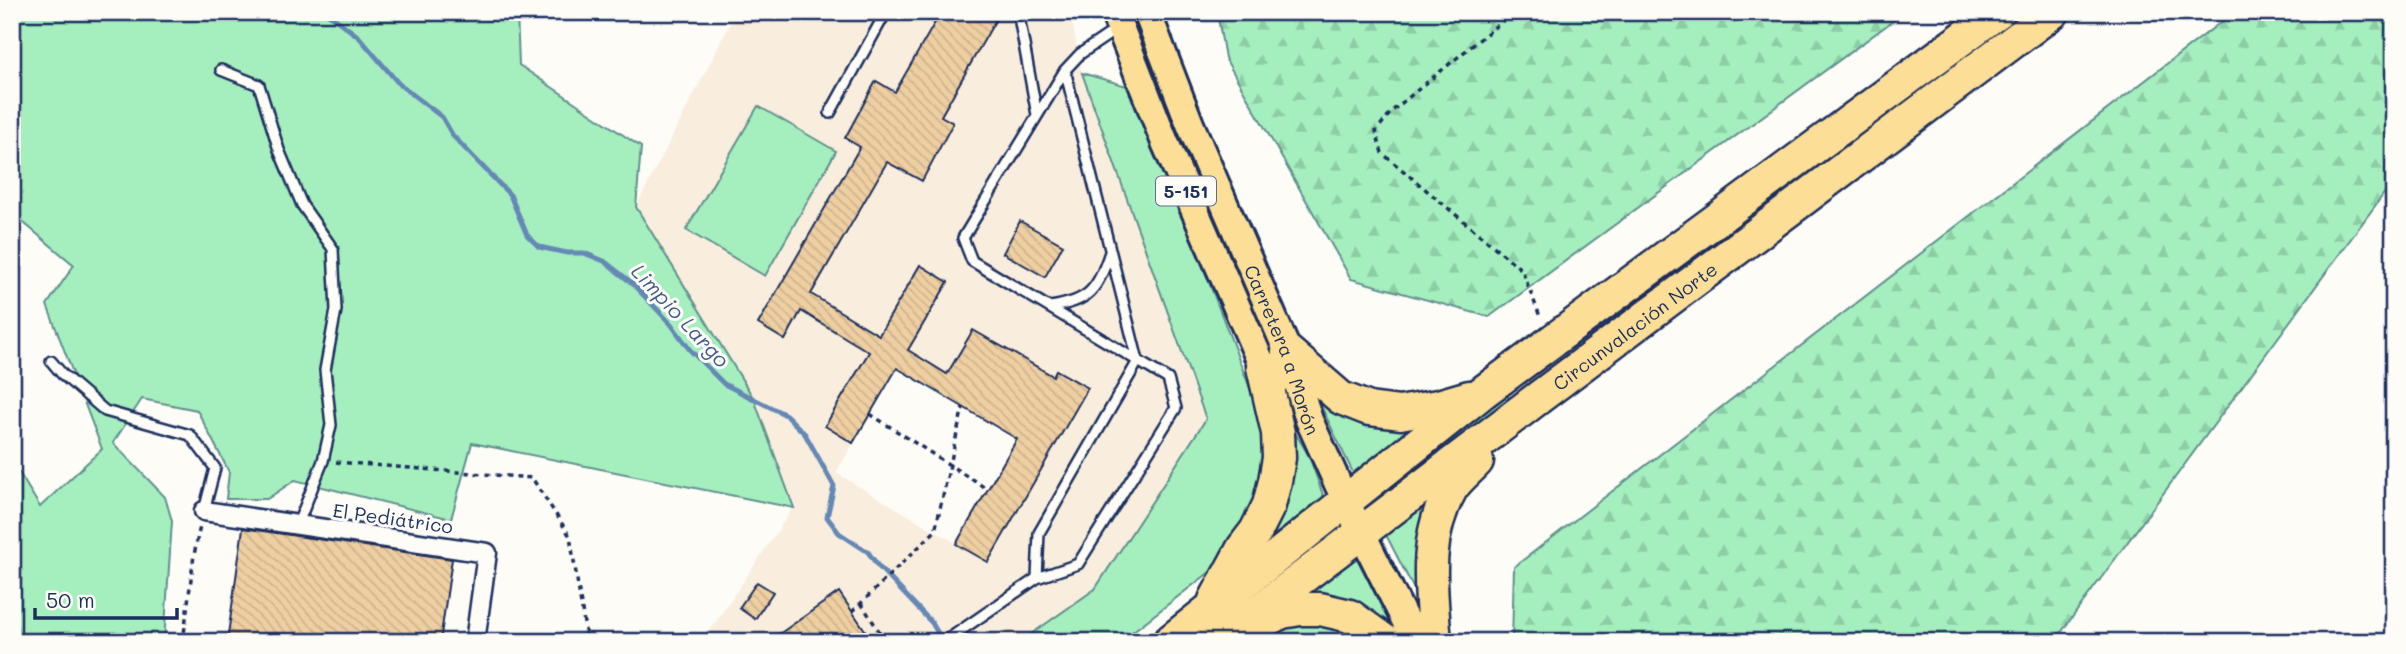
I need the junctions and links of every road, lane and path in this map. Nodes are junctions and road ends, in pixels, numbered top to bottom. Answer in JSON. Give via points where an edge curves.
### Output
{"nodes":[{"id":1,"x":886,"y":12,"type":"edge"},
{"id":2,"x":1018,"y":12,"type":"edge"},
{"id":3,"x":1513,"y":12,"type":"edge"},
{"id":4,"x":1803,"y":12,"type":"edge"},
{"id":5,"x":1998,"y":12,"type":"edge"},
{"id":6,"x":2053,"y":12,"type":"edge"},
{"id":7,"x":1148,"y":13,"type":"edge"},
{"id":8,"x":1808,"y":18,"type":"dead end"},
{"id":9,"x":1116,"y":20,"type":"edge"},
{"id":10,"x":1065,"y":69,"type":"junction"},
{"id":11,"x":221,"y":70,"type":"dead end"},
{"id":12,"x":830,"y":113,"type":"dead end"},
{"id":13,"x":1037,"y":115,"type":"junction"},
{"id":14,"x":1110,"y":251,"type":"junction"},
{"id":15,"x":1050,"y":307,"type":"junction"},
{"id":16,"x":1550,"y":343,"type":"junction"},
{"id":17,"x":1275,"y":360,"type":"junction"},
{"id":18,"x":51,"y":361,"type":"dead end"},
{"id":19,"x":1138,"y":361,"type":"junction"},
{"id":20,"x":1483,"y":392,"type":"junction"},
{"id":21,"x":1538,"y":398,"type":"junction"},
{"id":22,"x":963,"y":407,"type":"dead end"},
{"id":23,"x":870,"y":414,"type":"dead end"},
{"id":24,"x":323,"y":461,"type":"junction"},
{"id":25,"x":950,"y":465,"type":"junction"},
{"id":26,"x":988,"y":489,"type":"dead end"},
{"id":27,"x":1346,"y":502,"type":"junction"},
{"id":28,"x":204,"y":511,"type":"junction"},
{"id":29,"x":297,"y":526,"type":"junction"},
{"id":30,"x":1362,"y":531,"type":"junction"},
{"id":31,"x":1037,"y":578,"type":"junction"},
{"id":32,"x":861,"y":603,"type":"junction"},
{"id":33,"x":1210,"y":610,"type":"junction"},
{"id":34,"x":852,"y":612,"type":"dead end"},
{"id":35,"x":183,"y":642,"type":"edge"},
{"id":36,"x":475,"y":642,"type":"edge"},
{"id":37,"x":587,"y":642,"type":"edge"},
{"id":38,"x":886,"y":642,"type":"edge"},
{"id":39,"x":944,"y":642,"type":"edge"},
{"id":40,"x":1169,"y":642,"type":"edge"},
{"id":41,"x":1218,"y":642,"type":"edge"},
{"id":42,"x":1223,"y":642,"type":"edge"},
{"id":43,"x":1386,"y":642,"type":"edge"},
{"id":44,"x":1416,"y":642,"type":"edge"},
{"id":45,"x":1435,"y":642,"type":"edge"}],
"edges":[{"from":1,"to":12,"type":"lane"},
{"from":2,"to":13,"type":"lane"},
{"from":3,"to":16,"type":"path","via":[[1392,111],[1377,131],[1382,152],[1522,270]]},
{"from":4,"to":8,"type":"path"},
{"from":5,"to":16,"type":"highway","name":"Circunvalación Norte"},
{"from":6,"to":21,"type":"highway","name":"Circunvalación Norte"},
{"from":7,"to":9,"type":"main road"},
{"from":7,"to":17,"type":"main road","name":"Carretera a Morón","number":"5-151"},
{"from":9,"to":10,"type":"lane"},
{"from":9,"to":17,"type":"main road","name":"Carretera a Morón","number":"5-151","via":[[1164,140]]},
{"from":10,"to":13,"type":"lane"},
{"from":10,"to":14,"type":"lane"},
{"from":11,"to":24,"type":"lane","via":[[259,85],[302,205],[333,249],[336,310],[325,370],[331,425]]},
{"from":13,"to":15,"type":"lane","via":[[963,238],[972,261]]},
{"from":14,"to":15,"type":"lane","via":[[1088,294],[1075,303]]},
{"from":14,"to":19,"type":"lane"},
{"from":15,"to":19,"type":"lane"},
{"from":16,"to":20,"type":"highway","name":"Circunvalación Norte"},
{"from":17,"to":20,"type":"highway","via":[[1369,409],[1400,413]]},
{"from":17,"to":27,"type":"main road","name":"Carretera a Morón","number":"5-151","via":[[1309,420]]},
{"from":17,"to":33,"type":"highway","via":[[1279,458],[1269,505]]},
{"from":18,"to":28,"type":"lane","via":[[105,411],[190,435],[215,468]]},
{"from":19,"to":31,"type":"lane","via":[[1039,533]]},
{"from":19,"to":31,"type":"lane","via":[[1168,379],[1175,408],[1078,564]]},
{"from":20,"to":27,"type":"highway","name":"Circunvalación Norte"},
{"from":21,"to":30,"type":"highway","name":"Circunvalación Norte"},
{"from":21,"to":45,"type":"highway","via":[[1452,488],[1436,526],[1429,567]]},
{"from":22,"to":25,"type":"path"},
{"from":23,"to":25,"type":"path"},
{"from":24,"to":29,"type":"lane"},
{"from":24,"to":37,"type":"path","via":[[532,478],[570,536]]},
{"from":25,"to":26,"type":"path"},
{"from":25,"to":32,"type":"path","via":[[935,531]]},
{"from":27,"to":30,"type":"main road","number":"5-151"},
{"from":27,"to":33,"type":"highway","name":"Circunvalación Norte"},
{"from":28,"to":29,"type":"street","name":"El Pediátrico"},
{"from":28,"to":35,"type":"path"},
{"from":29,"to":36,"type":"street","name":"El Pediátrico","via":[[487,553]]},
{"from":30,"to":41,"type":"highway","name":"Circunvalación Norte"},
{"from":30,"to":44,"type":"main road","number":"5-151"},
{"from":31,"to":39,"type":"lane"},
{"from":32,"to":34,"type":"path"},
{"from":32,"to":38,"type":"path"},
{"from":33,"to":40,"type":"highway","name":"Circunvalación Norte"},
{"from":42,"to":43,"type":"highway","via":[[1282,612],[1300,609],[1350,617]]}]}
